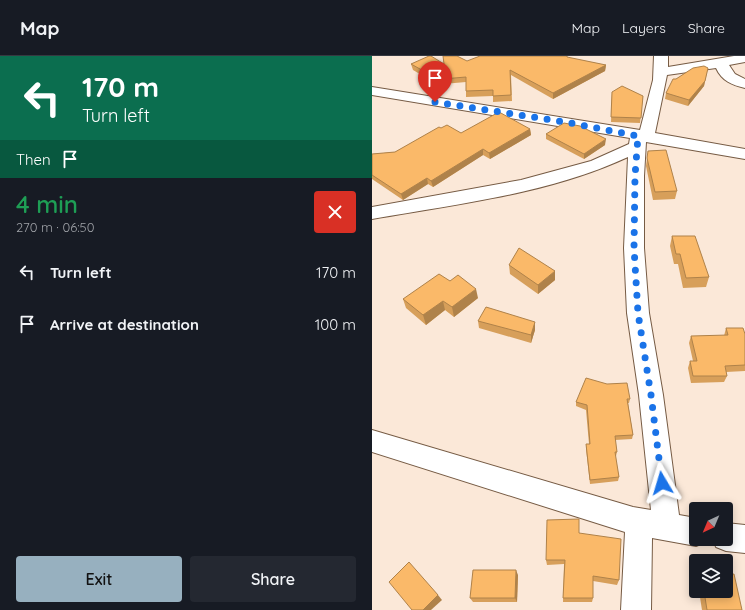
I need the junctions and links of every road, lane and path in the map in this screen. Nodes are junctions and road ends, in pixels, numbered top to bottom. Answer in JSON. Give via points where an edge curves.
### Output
{"nodes":[{"id":1,"x":661,"y":56,"type":"edge"},
{"id":2,"x":745,"y":58,"type":"edge"},
{"id":3,"x":721,"y":63,"type":"junction"},
{"id":4,"x":660,"y":72,"type":"junction"},
{"id":5,"x":745,"y":84,"type":"edge"},
{"id":6,"x":372,"y":91,"type":"edge"},
{"id":7,"x":640,"y":140,"type":"junction"},
{"id":8,"x":745,"y":154,"type":"edge"},
{"id":9,"x":372,"y":213,"type":"edge"},
{"id":10,"x":372,"y":441,"type":"edge"},
{"id":11,"x":639,"y":522,"type":"junction"},
{"id":12,"x":667,"y":527,"type":"junction"},
{"id":13,"x":689,"y":531,"type":"edge"},
{"id":14,"x":733,"y":538,"type":"edge"},
{"id":15,"x":745,"y":540,"type":"edge"},
{"id":16,"x":636,"y":610,"type":"edge"}],
"edges":[{"from":1,"to":4,"type":"street"},
{"from":2,"to":3,"type":"street"},
{"from":3,"to":4,"type":"street"},
{"from":3,"to":5,"type":"street","via":[[728,77]]},
{"from":4,"to":7,"type":"street"},
{"from":6,"to":7,"type":"street","via":[[565,122]]},
{"from":7,"to":8,"type":"street"},
{"from":7,"to":9,"type":"street","via":[[597,165],[522,186]]},
{"from":7,"to":12,"type":"street","via":[[635,176],[634,248],[638,313]]},
{"from":10,"to":11,"type":"street"},
{"from":11,"to":12,"type":"street"},
{"from":11,"to":16,"type":"street"},
{"from":12,"to":13,"type":"street"},
{"from":14,"to":15,"type":"street"}]}
